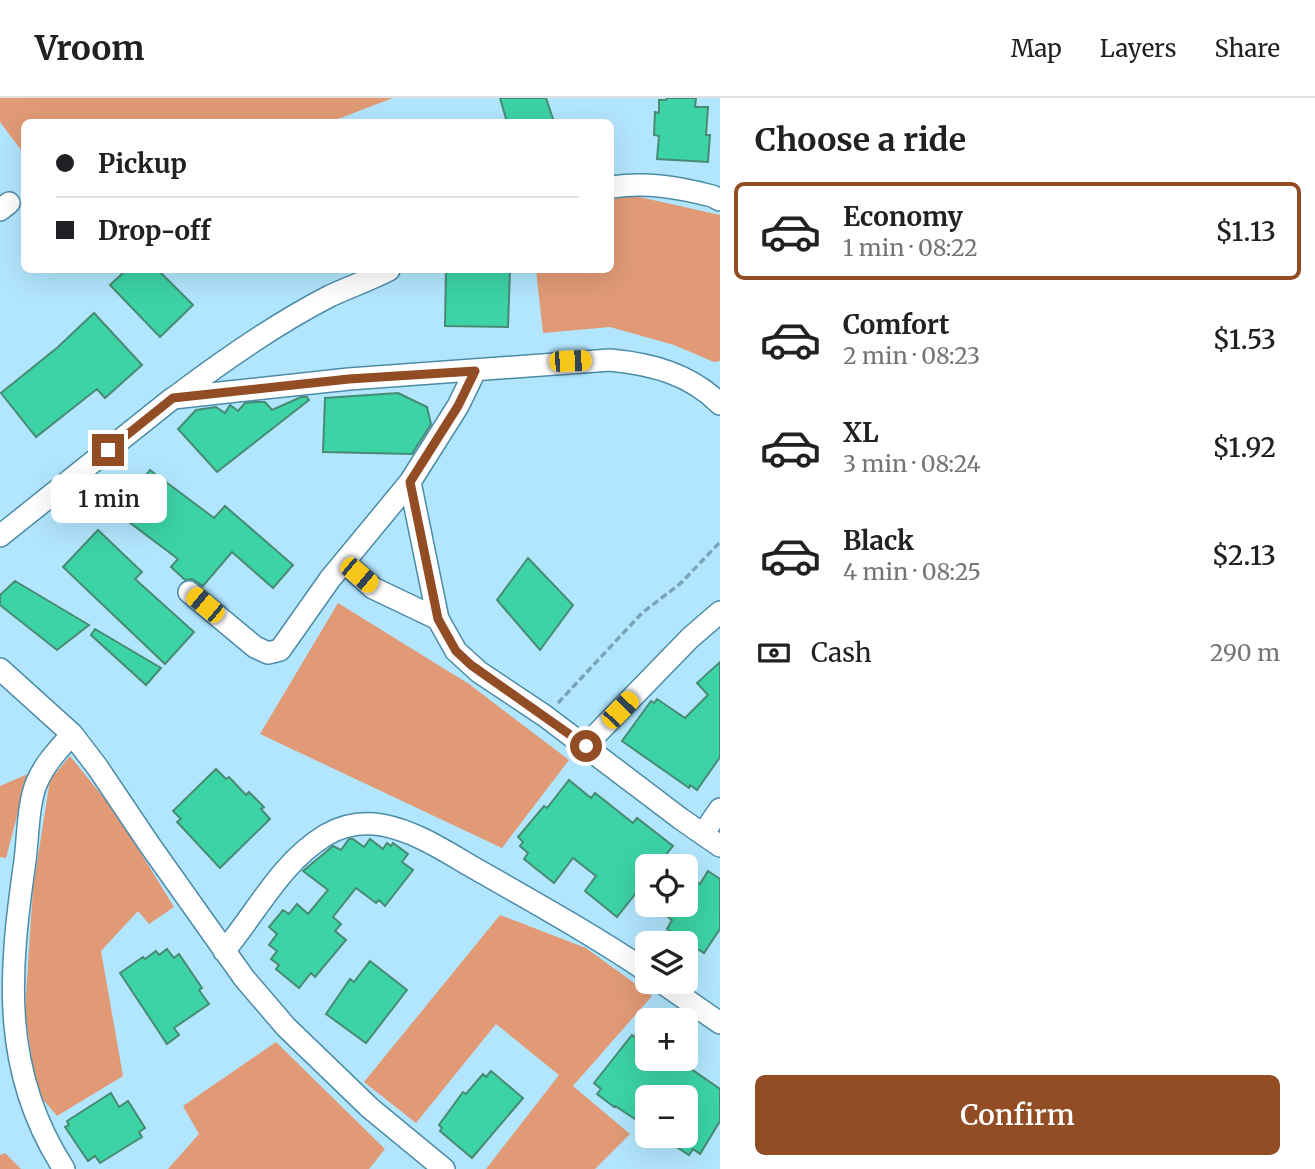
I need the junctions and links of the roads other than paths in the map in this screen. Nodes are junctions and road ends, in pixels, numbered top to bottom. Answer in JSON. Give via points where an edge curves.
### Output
{"nodes":[{"id":1,"x":614,"y":187,"type":"edge"},
{"id":2,"x":720,"y":200,"type":"edge"},
{"id":3,"x":382,"y":273,"type":"edge"},
{"id":4,"x":475,"y":371,"type":"junction"},
{"id":5,"x":173,"y":398,"type":"junction"},
{"id":6,"x":720,"y":404,"type":"edge"},
{"id":7,"x":410,"y":482,"type":"junction"},
{"id":8,"x":0,"y":536,"type":"edge"},
{"id":9,"x":344,"y":562,"type":"junction"},
{"id":10,"x":189,"y":592,"type":"dead end"},
{"id":11,"x":720,"y":612,"type":"edge"},
{"id":12,"x":438,"y":619,"type":"junction"},
{"id":13,"x":0,"y":669,"type":"edge"},
{"id":14,"x":72,"y":734,"type":"junction"},
{"id":15,"x":586,"y":746,"type":"junction"},
{"id":16,"x":720,"y":809,"type":"edge"},
{"id":17,"x":711,"y":840,"type":"edge"},
{"id":18,"x":224,"y":951,"type":"junction"},
{"id":19,"x":635,"y":963,"type":"edge"},
{"id":20,"x":678,"y":994,"type":"edge"},
{"id":21,"x":720,"y":1023,"type":"edge"},
{"id":22,"x":64,"y":1169,"type":"edge"},
{"id":23,"x":444,"y":1169,"type":"edge"}],
"edges":[{"from":1,"to":2,"type":"street","via":[[662,185]]},
{"from":3,"to":5,"type":"street","via":[[285,321]]},
{"from":4,"to":5,"type":"street"},
{"from":4,"to":6,"type":"street","via":[[570,361],[631,362],[681,374]]},
{"from":4,"to":7,"type":"street"},
{"from":5,"to":8,"type":"street"},
{"from":7,"to":9,"type":"street"},
{"from":7,"to":12,"type":"street"},
{"from":9,"to":10,"type":"street","via":[[287,643],[274,653],[255,647]]},
{"from":9,"to":12,"type":"street","via":[[373,588]]},
{"from":11,"to":15,"type":"street","via":[[696,646]]},
{"from":12,"to":15,"type":"street","via":[[456,651],[471,665]]},
{"from":13,"to":14,"type":"street"},
{"from":14,"to":18,"type":"street"},
{"from":14,"to":22,"type":"street","via":[[36,783],[12,978],[19,1066],[32,1111]]},
{"from":15,"to":17,"type":"street"},
{"from":16,"to":17,"type":"street"},
{"from":18,"to":19,"type":"street","via":[[301,854],[337,829],[370,823],[442,847]]},
{"from":18,"to":23,"type":"street","via":[[319,1060]]},
{"from":20,"to":21,"type":"street"}]}
